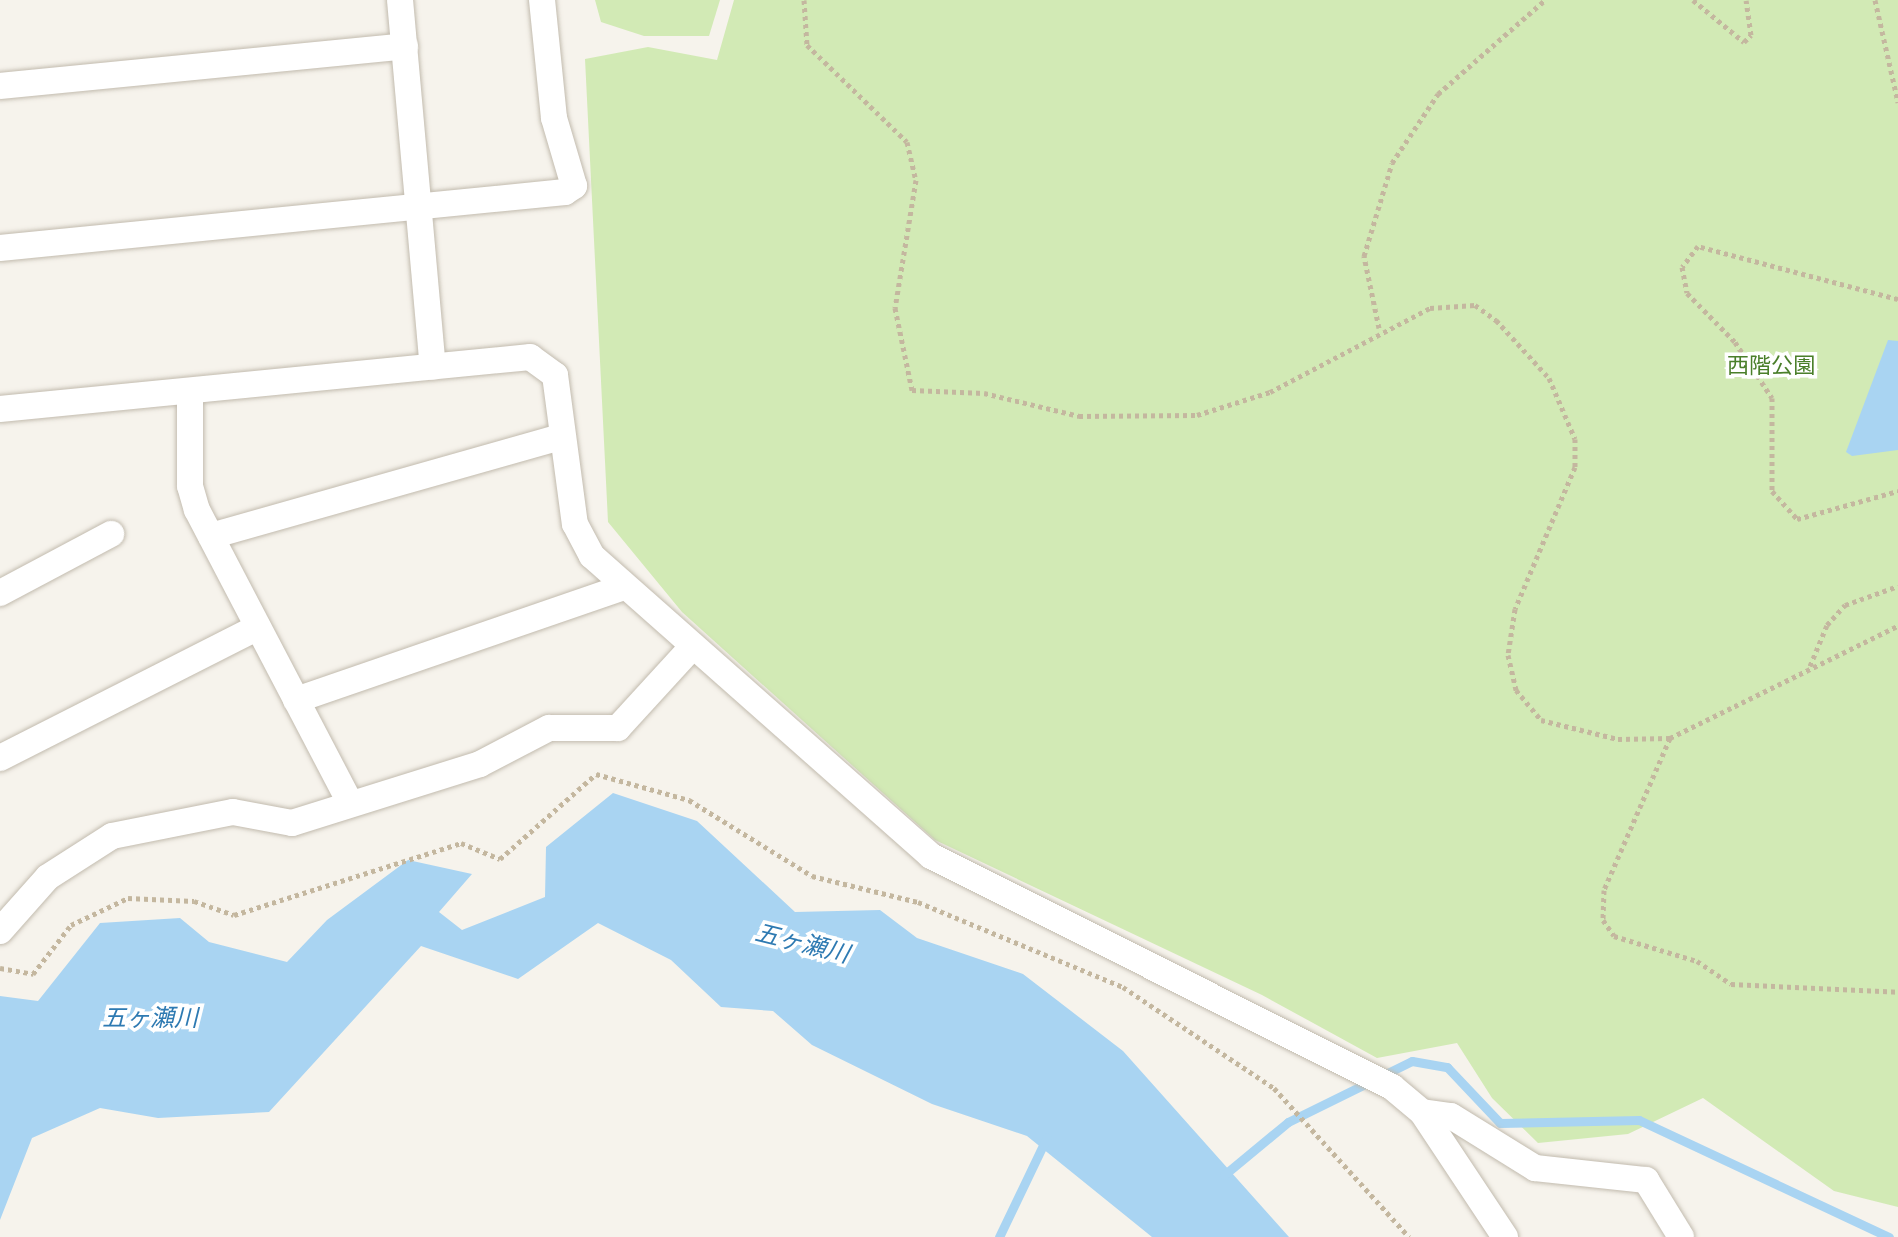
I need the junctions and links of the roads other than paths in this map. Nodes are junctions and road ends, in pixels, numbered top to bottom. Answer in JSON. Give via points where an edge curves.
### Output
{"nodes":[{"id":1,"x":400,"y":0,"type":"edge"},
{"id":2,"x":542,"y":0,"type":"edge"},
{"id":3,"x":405,"y":46,"type":"junction"},
{"id":4,"x":0,"y":86,"type":"edge"},
{"id":5,"x":420,"y":209,"type":"junction"},
{"id":6,"x":0,"y":248,"type":"edge"},
{"id":7,"x":433,"y":367,"type":"junction"},
{"id":8,"x":190,"y":394,"type":"junction"},
{"id":9,"x":0,"y":409,"type":"edge"},
{"id":10,"x":561,"y":437,"type":"junction"},
{"id":11,"x":111,"y":534,"type":"dead end"},
{"id":12,"x":211,"y":536,"type":"junction"},
{"id":13,"x":624,"y":587,"type":"junction"},
{"id":14,"x":0,"y":593,"type":"edge"},
{"id":15,"x":258,"y":627,"type":"junction"},
{"id":16,"x":691,"y":648,"type":"junction"},
{"id":17,"x":296,"y":700,"type":"junction"},
{"id":18,"x":0,"y":758,"type":"edge"},
{"id":19,"x":349,"y":801,"type":"junction"},
{"id":20,"x":0,"y":931,"type":"edge"},
{"id":21,"x":1422,"y":1112,"type":"junction"},
{"id":22,"x":1505,"y":1237,"type":"edge"},
{"id":23,"x":1681,"y":1237,"type":"edge"}],
"edges":[{"from":1,"to":3,"type":"street"},
{"from":2,"to":5,"type":"street","via":[[554,118],[574,186]]},
{"from":3,"to":4,"type":"street"},
{"from":3,"to":5,"type":"street"},
{"from":5,"to":6,"type":"street"},
{"from":5,"to":7,"type":"street"},
{"from":7,"to":8,"type":"street"},
{"from":7,"to":10,"type":"street","via":[[530,357],[555,375]]},
{"from":8,"to":9,"type":"street"},
{"from":8,"to":12,"type":"street","via":[[190,486]]},
{"from":10,"to":12,"type":"street"},
{"from":10,"to":13,"type":"street","via":[[575,524],[592,556]]},
{"from":11,"to":14,"type":"street"},
{"from":12,"to":15,"type":"street"},
{"from":13,"to":16,"type":"street"},
{"from":13,"to":17,"type":"street"},
{"from":15,"to":17,"type":"street"},
{"from":15,"to":18,"type":"street"},
{"from":16,"to":19,"type":"street","via":[[618,728],[549,728],[480,764]]},
{"from":16,"to":21,"type":"street","via":[[931,856],[1392,1087]]},
{"from":17,"to":19,"type":"street"},
{"from":19,"to":20,"type":"street","via":[[292,823],[233,812],[112,836],[48,877]]},
{"from":21,"to":22,"type":"street"},
{"from":21,"to":23,"type":"street","via":[[1451,1116],[1535,1168],[1646,1180]]}]}
